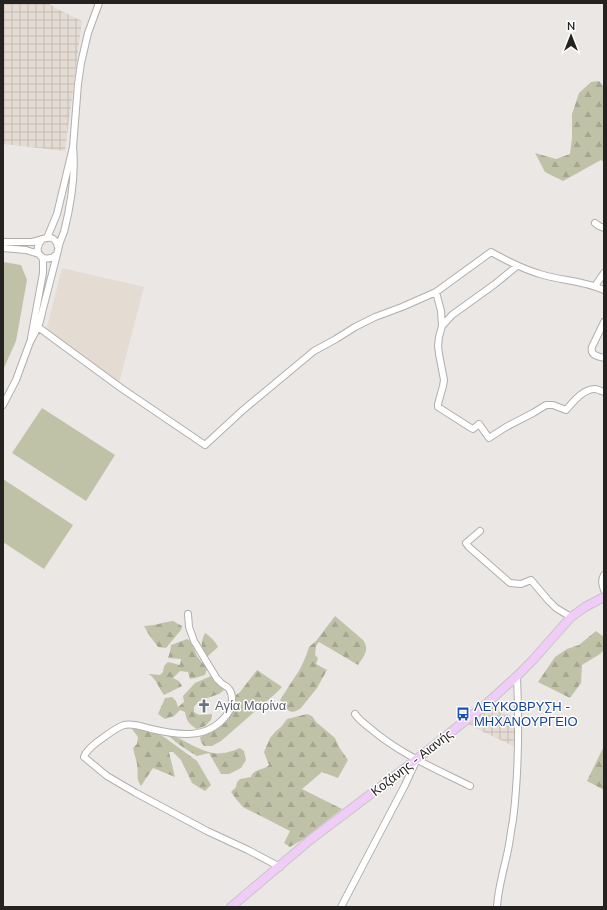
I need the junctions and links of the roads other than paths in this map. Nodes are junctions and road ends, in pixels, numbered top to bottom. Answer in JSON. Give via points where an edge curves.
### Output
{"nodes":[{"id":1,"x":99,"y":3,"type":"edge"},
{"id":2,"x":73,"y":147,"type":"junction"},
{"id":3,"x":595,"y":223,"type":"dead end"},
{"id":4,"x":604,"y":228,"type":"edge"},
{"id":5,"x":44,"y":239,"type":"junction"},
{"id":6,"x":3,"y":242,"type":"edge"},
{"id":7,"x":58,"y":247,"type":"junction"},
{"id":8,"x":3,"y":248,"type":"edge"},
{"id":9,"x":57,"y":254,"type":"junction"},
{"id":10,"x":41,"y":256,"type":"junction"},
{"id":11,"x":517,"y":266,"type":"junction"},
{"id":12,"x":604,"y":273,"type":"edge"},
{"id":13,"x":595,"y":286,"type":"junction"},
{"id":14,"x":604,"y":290,"type":"edge"},
{"id":15,"x":436,"y":292,"type":"junction"},
{"id":16,"x":604,"y":322,"type":"edge"},
{"id":17,"x":442,"y":326,"type":"junction"},
{"id":18,"x":38,"y":327,"type":"junction"},
{"id":19,"x":30,"y":342,"type":"junction"},
{"id":20,"x":604,"y":358,"type":"edge"},
{"id":21,"x":604,"y":392,"type":"edge"},
{"id":22,"x":3,"y":405,"type":"edge"},
{"id":23,"x":480,"y":531,"type":"dead end"},
{"id":24,"x":604,"y":575,"type":"edge"},
{"id":25,"x":604,"y":590,"type":"edge"},
{"id":26,"x":604,"y":597,"type":"edge"},
{"id":27,"x":188,"y":614,"type":"dead end"},
{"id":28,"x":571,"y":617,"type":"junction"},
{"id":29,"x":517,"y":676,"type":"junction"},
{"id":30,"x":356,"y":714,"type":"dead end"},
{"id":31,"x":417,"y":759,"type":"junction"},
{"id":32,"x":470,"y":786,"type":"dead end"},
{"id":33,"x":280,"y":867,"type":"junction"},
{"id":34,"x":231,"y":907,"type":"edge"},
{"id":35,"x":341,"y":907,"type":"edge"},
{"id":36,"x":498,"y":907,"type":"edge"}],
"edges":[{"from":1,"to":2,"type":"street","via":[[81,63]]},
{"from":2,"to":5,"type":"street","via":[[57,214]]},
{"from":2,"to":7,"type":"street","via":[[73,187]]},
{"from":3,"to":4,"type":"street"},
{"from":5,"to":6,"type":"street","via":[[32,242]]},
{"from":5,"to":7,"type":"street","via":[[55,240]]},
{"from":5,"to":10,"type":"street","via":[[37,247]]},
{"from":7,"to":9,"type":"street"},
{"from":8,"to":10,"type":"street","via":[[19,249]]},
{"from":9,"to":10,"type":"street","via":[[51,258]]},
{"from":9,"to":18,"type":"street"},
{"from":10,"to":19,"type":"street","via":[[43,273]]},
{"from":11,"to":13,"type":"street"},
{"from":11,"to":15,"type":"street","via":[[491,252]]},
{"from":11,"to":17,"type":"street","via":[[452,315]]},
{"from":12,"to":13,"type":"street"},
{"from":13,"to":14,"type":"street"},
{"from":15,"to":17,"type":"street"},
{"from":15,"to":18,"type":"street","via":[[354,327],[314,351],[205,445]]},
{"from":16,"to":20,"type":"street","via":[[592,347],[593,354]]},
{"from":17,"to":21,"type":"street","via":[[438,346],[444,386],[438,407],[473,429],[479,424],[489,438],[546,404],[566,410],[584,392],[594,389]]},
{"from":18,"to":19,"type":"street"},
{"from":19,"to":22,"type":"street","via":[[16,380]]},
{"from":23,"to":28,"type":"street","via":[[466,543],[469,547],[510,583],[521,584],[531,580],[556,608]]},
{"from":24,"to":25,"type":"street"},
{"from":26,"to":28,"type":"main road","name":"Κοζάνης - Αιανής"},
{"from":27,"to":33,"type":"street","via":[[194,641],[217,679],[231,694],[231,709],[228,714],[215,727],[187,735],[124,725],[87,751],[84,757],[106,776],[136,793]]},
{"from":28,"to":29,"type":"main road","name":"Κοζάνης - Αιανής"},
{"from":29,"to":31,"type":"main road","name":"Κοζάνης - Αιανής"},
{"from":29,"to":36,"type":"street","via":[[518,760],[515,799]]},
{"from":30,"to":31,"type":"street","via":[[380,737]]},
{"from":31,"to":32,"type":"street"},
{"from":31,"to":33,"type":"main road","name":"Κοζάνης - Αιανής","via":[[321,832]]},
{"from":31,"to":35,"type":"street"},
{"from":33,"to":34,"type":"main road","name":"Κοζάνης - Αιανής"}]}
